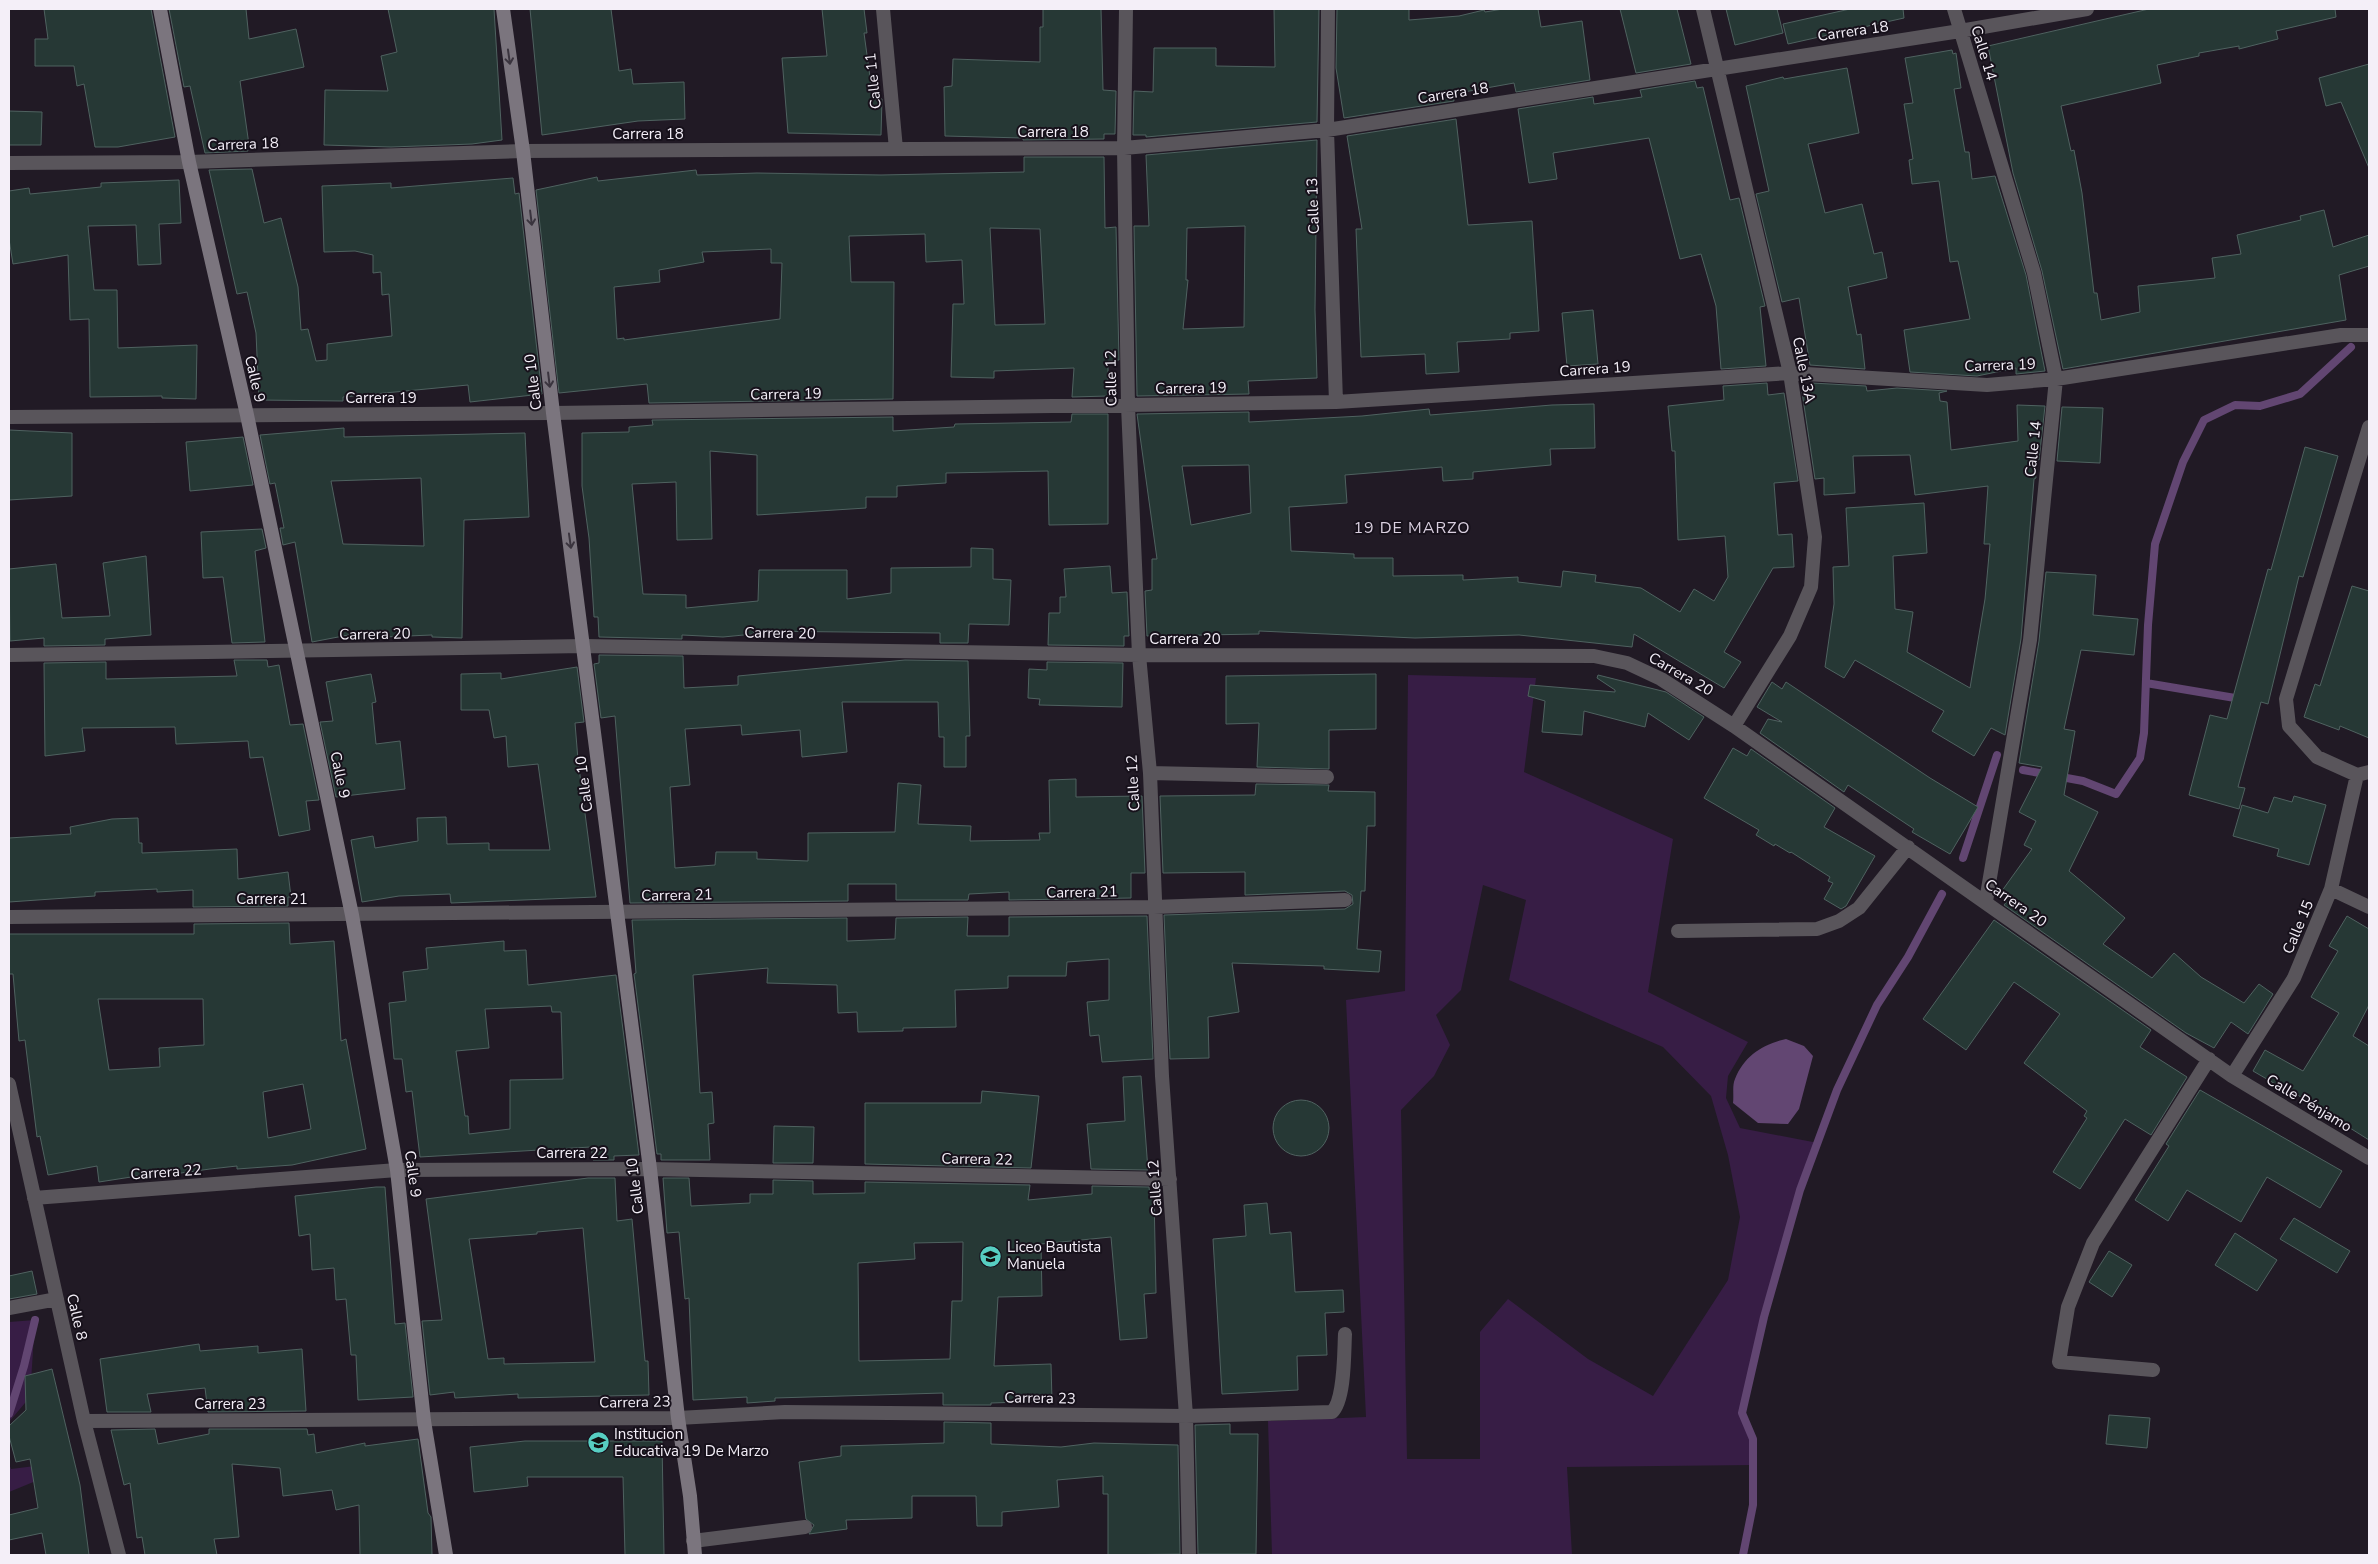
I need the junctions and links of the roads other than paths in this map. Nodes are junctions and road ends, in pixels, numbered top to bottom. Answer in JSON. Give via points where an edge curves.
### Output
{"nodes":[{"id":1,"x":160,"y":9,"type":"edge"},
{"id":2,"x":502,"y":9,"type":"edge"},
{"id":3,"x":882,"y":9,"type":"edge"},
{"id":4,"x":1126,"y":9,"type":"edge"},
{"id":5,"x":1328,"y":9,"type":"edge"},
{"id":6,"x":1703,"y":9,"type":"edge"},
{"id":7,"x":1954,"y":9,"type":"edge"},
{"id":8,"x":2087,"y":9,"type":"edge"},
{"id":9,"x":1960,"y":31,"type":"junction"},
{"id":10,"x":1717,"y":67,"type":"junction"},
{"id":11,"x":1327,"y":130,"type":"junction"},
{"id":12,"x":1124,"y":148,"type":"junction"},
{"id":13,"x":896,"y":149,"type":"junction"},
{"id":14,"x":523,"y":151,"type":"junction"},
{"id":15,"x":189,"y":162,"type":"junction"},
{"id":16,"x":9,"y":163,"type":"edge"},
{"id":17,"x":2369,"y":334,"type":"edge"},
{"id":18,"x":1790,"y":373,"type":"junction"},
{"id":19,"x":2056,"y":379,"type":"junction"},
{"id":20,"x":1336,"y":402,"type":"junction"},
{"id":21,"x":1128,"y":406,"type":"junction"},
{"id":22,"x":553,"y":413,"type":"junction"},
{"id":23,"x":247,"y":415,"type":"junction"},
{"id":24,"x":9,"y":417,"type":"edge"},
{"id":25,"x":2369,"y":427,"type":"edge"},
{"id":26,"x":584,"y":646,"type":"junction"},
{"id":27,"x":298,"y":651,"type":"junction"},
{"id":28,"x":9,"y":655,"type":"edge"},
{"id":29,"x":1139,"y":655,"type":"junction"},
{"id":30,"x":1734,"y":726,"type":"junction"},
{"id":31,"x":1150,"y":773,"type":"junction"},
{"id":32,"x":2363,"y":774,"type":"edge"},
{"id":33,"x":1327,"y":777,"type":"dead end"},
{"id":34,"x":1908,"y":847,"type":"junction"},
{"id":35,"x":2331,"y":889,"type":"junction"},
{"id":36,"x":1346,"y":900,"type":"dead end"},
{"id":37,"x":1986,"y":902,"type":"junction"},
{"id":38,"x":1154,"y":907,"type":"junction"},
{"id":39,"x":2369,"y":907,"type":"edge"},
{"id":40,"x":616,"y":912,"type":"junction"},
{"id":41,"x":352,"y":914,"type":"junction"},
{"id":42,"x":9,"y":917,"type":"edge"},
{"id":43,"x":1678,"y":931,"type":"dead end"},
{"id":44,"x":2208,"y":1059,"type":"junction"},
{"id":45,"x":2232,"y":1076,"type":"junction"},
{"id":46,"x":9,"y":1084,"type":"edge"},
{"id":47,"x":2369,"y":1158,"type":"edge"},
{"id":48,"x":397,"y":1170,"type":"junction"},
{"id":49,"x":650,"y":1170,"type":"junction"},
{"id":50,"x":1170,"y":1179,"type":"junction"},
{"id":51,"x":34,"y":1198,"type":"junction"},
{"id":52,"x":57,"y":1298,"type":"junction"},
{"id":53,"x":9,"y":1308,"type":"edge"},
{"id":54,"x":1345,"y":1334,"type":"dead end"},
{"id":55,"x":2154,"y":1370,"type":"dead end"},
{"id":56,"x":1186,"y":1416,"type":"junction"},
{"id":57,"x":678,"y":1418,"type":"junction"},
{"id":58,"x":424,"y":1420,"type":"junction"},
{"id":59,"x":84,"y":1421,"type":"junction"},
{"id":60,"x":805,"y":1527,"type":"dead end"},
{"id":61,"x":694,"y":1541,"type":"junction"},
{"id":62,"x":119,"y":1555,"type":"edge"},
{"id":63,"x":446,"y":1555,"type":"edge"},
{"id":64,"x":695,"y":1555,"type":"edge"},
{"id":65,"x":1189,"y":1555,"type":"edge"}],
"edges":[{"from":1,"to":15,"type":"main road","name":"Calle 9"},
{"from":2,"to":14,"type":"main road","name":"Calle 10","one_way":true},
{"from":3,"to":13,"type":"street","name":"Calle 11"},
{"from":4,"to":12,"type":"street","name":"Calle 12"},
{"from":5,"to":11,"type":"street","name":"Calle 13"},
{"from":6,"to":10,"type":"street","name":"Calle 13A"},
{"from":7,"to":9,"type":"street","name":"Calle 14"},
{"from":8,"to":9,"type":"street","name":"Carrera 18"},
{"from":9,"to":10,"type":"street","name":"Carrera 18"},
{"from":9,"to":19,"type":"street","name":"Calle 14","via":[[2034,273]]},
{"from":10,"to":11,"type":"street","name":"Carrera 18"},
{"from":10,"to":18,"type":"street","name":"Calle 13A"},
{"from":11,"to":12,"type":"street","name":"Carrera 18"},
{"from":11,"to":20,"type":"street","name":"Calle 13"},
{"from":12,"to":13,"type":"street","name":"Carrera 18"},
{"from":12,"to":21,"type":"street","name":"Calle 12"},
{"from":13,"to":14,"type":"street","name":"Carrera 18"},
{"from":14,"to":15,"type":"street","name":"Carrera 18"},
{"from":14,"to":22,"type":"main road","name":"Calle 10","one_way":true},
{"from":15,"to":16,"type":"street","name":"Carrera 18"},
{"from":15,"to":23,"type":"main road","name":"Calle 9"},
{"from":17,"to":19,"type":"street","name":"Carrera 19","via":[[2341,334]]},
{"from":18,"to":19,"type":"street","name":"Carrera 19","via":[[1988,385]]},
{"from":18,"to":20,"type":"street","name":"Carrera 19"},
{"from":18,"to":30,"type":"street","name":"Calle 13A","via":[[1815,537],[1811,587],[1790,636]]},
{"from":19,"to":37,"type":"street","name":"Calle 14","via":[[2030,640]]},
{"from":20,"to":21,"type":"street","name":"Carrera 19"},
{"from":21,"to":22,"type":"street","name":"Carrera 19"},
{"from":21,"to":29,"type":"street","name":"Calle 12"},
{"from":22,"to":23,"type":"street","name":"Carrera 19"},
{"from":22,"to":26,"type":"main road","name":"Calle 10","one_way":true},
{"from":23,"to":24,"type":"street","name":"Carrera 19"},
{"from":23,"to":27,"type":"main road","name":"Calle 9"},
{"from":25,"to":32,"type":"street","via":[[2286,699],[2289,726],[2317,757]]},
{"from":26,"to":27,"type":"street","name":"Carrera 20"},
{"from":26,"to":29,"type":"street","name":"Carrera 20"},
{"from":26,"to":40,"type":"main road","name":"Calle 10"},
{"from":27,"to":28,"type":"street","name":"Carrera 20"},
{"from":27,"to":41,"type":"main road","name":"Calle 9"},
{"from":29,"to":30,"type":"street","name":"Carrera 20","via":[[1594,656],[1627,663],[1661,679]]},
{"from":29,"to":31,"type":"street","name":"Calle 12"},
{"from":30,"to":34,"type":"street","name":"Carrera 20"},
{"from":31,"to":33,"type":"street"},
{"from":31,"to":38,"type":"street","name":"Calle 12"},
{"from":32,"to":35,"type":"street","name":"Calle 15"},
{"from":34,"to":37,"type":"street","name":"Carrera 20"},
{"from":34,"to":43,"type":"street","via":[[1859,908],[1839,921],[1817,929]]},
{"from":35,"to":39,"type":"street"},
{"from":35,"to":45,"type":"street","name":"Calle 15","via":[[2294,978]]},
{"from":36,"to":38,"type":"street","name":"Carrera 21"},
{"from":37,"to":44,"type":"street","name":"Carrera 20"},
{"from":38,"to":40,"type":"street","name":"Carrera 21"},
{"from":38,"to":50,"type":"street","name":"Calle 12"},
{"from":40,"to":41,"type":"street","name":"Carrera 21"},
{"from":40,"to":49,"type":"main road","name":"Calle 10"},
{"from":41,"to":42,"type":"street","name":"Carrera 21"},
{"from":41,"to":48,"type":"main road","name":"Calle 9"},
{"from":44,"to":45,"type":"street","name":"Carrera 20"},
{"from":44,"to":55,"type":"street","via":[[2093,1243],[2068,1307],[2060,1362]]},
{"from":45,"to":47,"type":"street","name":"Calle Pénjamo"},
{"from":46,"to":51,"type":"street","name":"Calle 8"},
{"from":48,"to":49,"type":"street","name":"Carrera 22"},
{"from":48,"to":51,"type":"street","name":"Carrera 22"},
{"from":48,"to":58,"type":"main road","name":"Calle 9"},
{"from":49,"to":50,"type":"street","name":"Carrera 22"},
{"from":49,"to":57,"type":"main road","name":"Calle 10"},
{"from":50,"to":56,"type":"street","name":"Calle 12"},
{"from":51,"to":52,"type":"street","name":"Calle 8"},
{"from":52,"to":53,"type":"street"},
{"from":52,"to":59,"type":"street","name":"Calle 8"},
{"from":54,"to":56,"type":"street","name":"Carrera 23","via":[[1339,1397],[1332,1412]]},
{"from":56,"to":57,"type":"street","name":"Carrera 23","via":[[785,1412]]},
{"from":56,"to":65,"type":"street","name":"Calle 12"},
{"from":57,"to":58,"type":"street","name":"Carrera 23"},
{"from":57,"to":61,"type":"main road","name":"Calle 10"},
{"from":58,"to":59,"type":"street","name":"Carrera 23"},
{"from":58,"to":63,"type":"main road","name":"Calle 9"},
{"from":59,"to":62,"type":"street","name":"Calle 8"},
{"from":60,"to":61,"type":"street"},
{"from":61,"to":64,"type":"main road","name":"Calle 10"}]}
